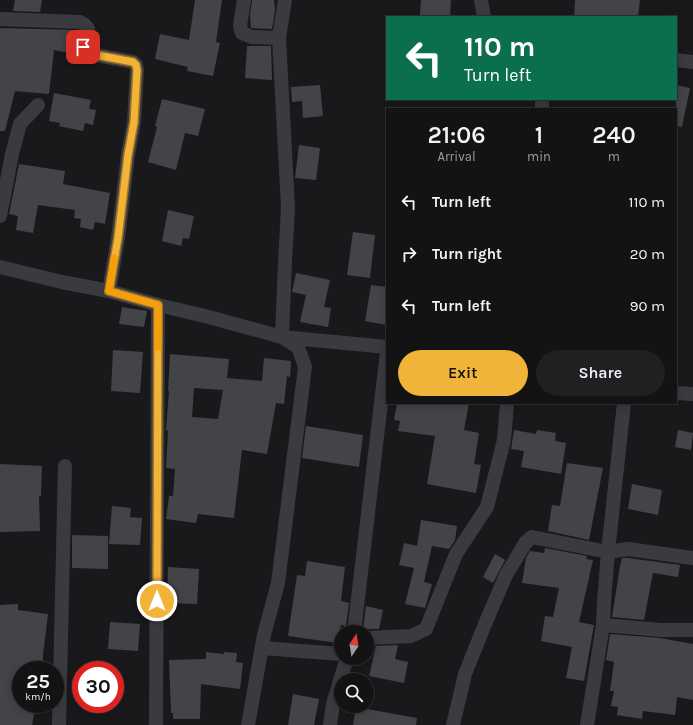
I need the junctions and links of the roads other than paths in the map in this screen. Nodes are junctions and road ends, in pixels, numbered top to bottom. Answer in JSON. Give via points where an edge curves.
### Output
{"nodes":[{"id":1,"x":244,"y":0,"type":"edge"},
{"id":2,"x":285,"y":0,"type":"edge"},
{"id":3,"x":481,"y":0,"type":"edge"},
{"id":4,"x":484,"y":16,"type":"edge"},
{"id":5,"x":0,"y":19,"type":"edge"},
{"id":6,"x":279,"y":38,"type":"junction"},
{"id":7,"x":677,"y":60,"type":"edge"},
{"id":8,"x":693,"y":62,"type":"edge"},
{"id":9,"x":38,"y":105,"type":"dead end"},
{"id":10,"x":0,"y":216,"type":"edge"},
{"id":11,"x":0,"y":267,"type":"edge"},
{"id":12,"x":109,"y":291,"type":"junction"},
{"id":13,"x":158,"y":305,"type":"junction"},
{"id":14,"x":282,"y":337,"type":"junction"},
{"id":15,"x":386,"y":346,"type":"edge"},
{"id":16,"x":386,"y":360,"type":"edge"},
{"id":17,"x":677,"y":393,"type":"edge"},
{"id":18,"x":693,"y":394,"type":"edge"},
{"id":19,"x":507,"y":404,"type":"edge"},
{"id":20,"x":624,"y":404,"type":"edge"},
{"id":21,"x":65,"y":466,"type":"dead end"},
{"id":22,"x":608,"y":552,"type":"junction"},
{"id":23,"x":693,"y":558,"type":"edge"},
{"id":24,"x":355,"y":625,"type":"edge"},
{"id":25,"x":603,"y":625,"type":"junction"},
{"id":26,"x":693,"y":630,"type":"edge"},
{"id":27,"x":374,"y":638,"type":"edge"},
{"id":28,"x":262,"y":648,"type":"junction"},
{"id":29,"x":334,"y":653,"type":"edge"},
{"id":30,"x":345,"y":665,"type":"edge"},
{"id":31,"x":59,"y":725,"type":"edge"},
{"id":32,"x":156,"y":725,"type":"edge"},
{"id":33,"x":248,"y":725,"type":"edge"},
{"id":34,"x":330,"y":725,"type":"edge"},
{"id":35,"x":453,"y":725,"type":"edge"},
{"id":36,"x":587,"y":725,"type":"edge"}],
"edges":[{"from":1,"to":6,"type":"street","via":[[240,26],[242,33],[252,37]]},
{"from":2,"to":6,"type":"street"},
{"from":3,"to":4,"type":"street"},
{"from":5,"to":12,"type":"street","via":[[80,22],[88,29],[83,47],[86,53],[133,62],[136,65],[134,122]]},
{"from":6,"to":14,"type":"street","via":[[288,208]]},
{"from":7,"to":8,"type":"street"},
{"from":9,"to":10,"type":"street","via":[[20,124]]},
{"from":11,"to":12,"type":"street"},
{"from":12,"to":13,"type":"street"},
{"from":13,"to":14,"type":"street"},
{"from":13,"to":32,"type":"street"},
{"from":14,"to":15,"type":"street"},
{"from":14,"to":28,"type":"street","via":[[298,347],[305,368],[278,583]]},
{"from":16,"to":24,"type":"street"},
{"from":17,"to":18,"type":"street"},
{"from":19,"to":27,"type":"street","via":[[504,440],[487,507],[456,554],[426,629],[411,636]]},
{"from":20,"to":22,"type":"street"},
{"from":21,"to":31,"type":"street"},
{"from":22,"to":23,"type":"street","via":[[628,549]]},
{"from":22,"to":25,"type":"street"},
{"from":22,"to":35,"type":"street","via":[[532,537],[526,542],[506,575],[476,645],[465,674]]},
{"from":25,"to":26,"type":"street"},
{"from":25,"to":36,"type":"street"},
{"from":28,"to":29,"type":"street"},
{"from":28,"to":33,"type":"street"},
{"from":30,"to":34,"type":"street","via":[[333,704]]}]}
